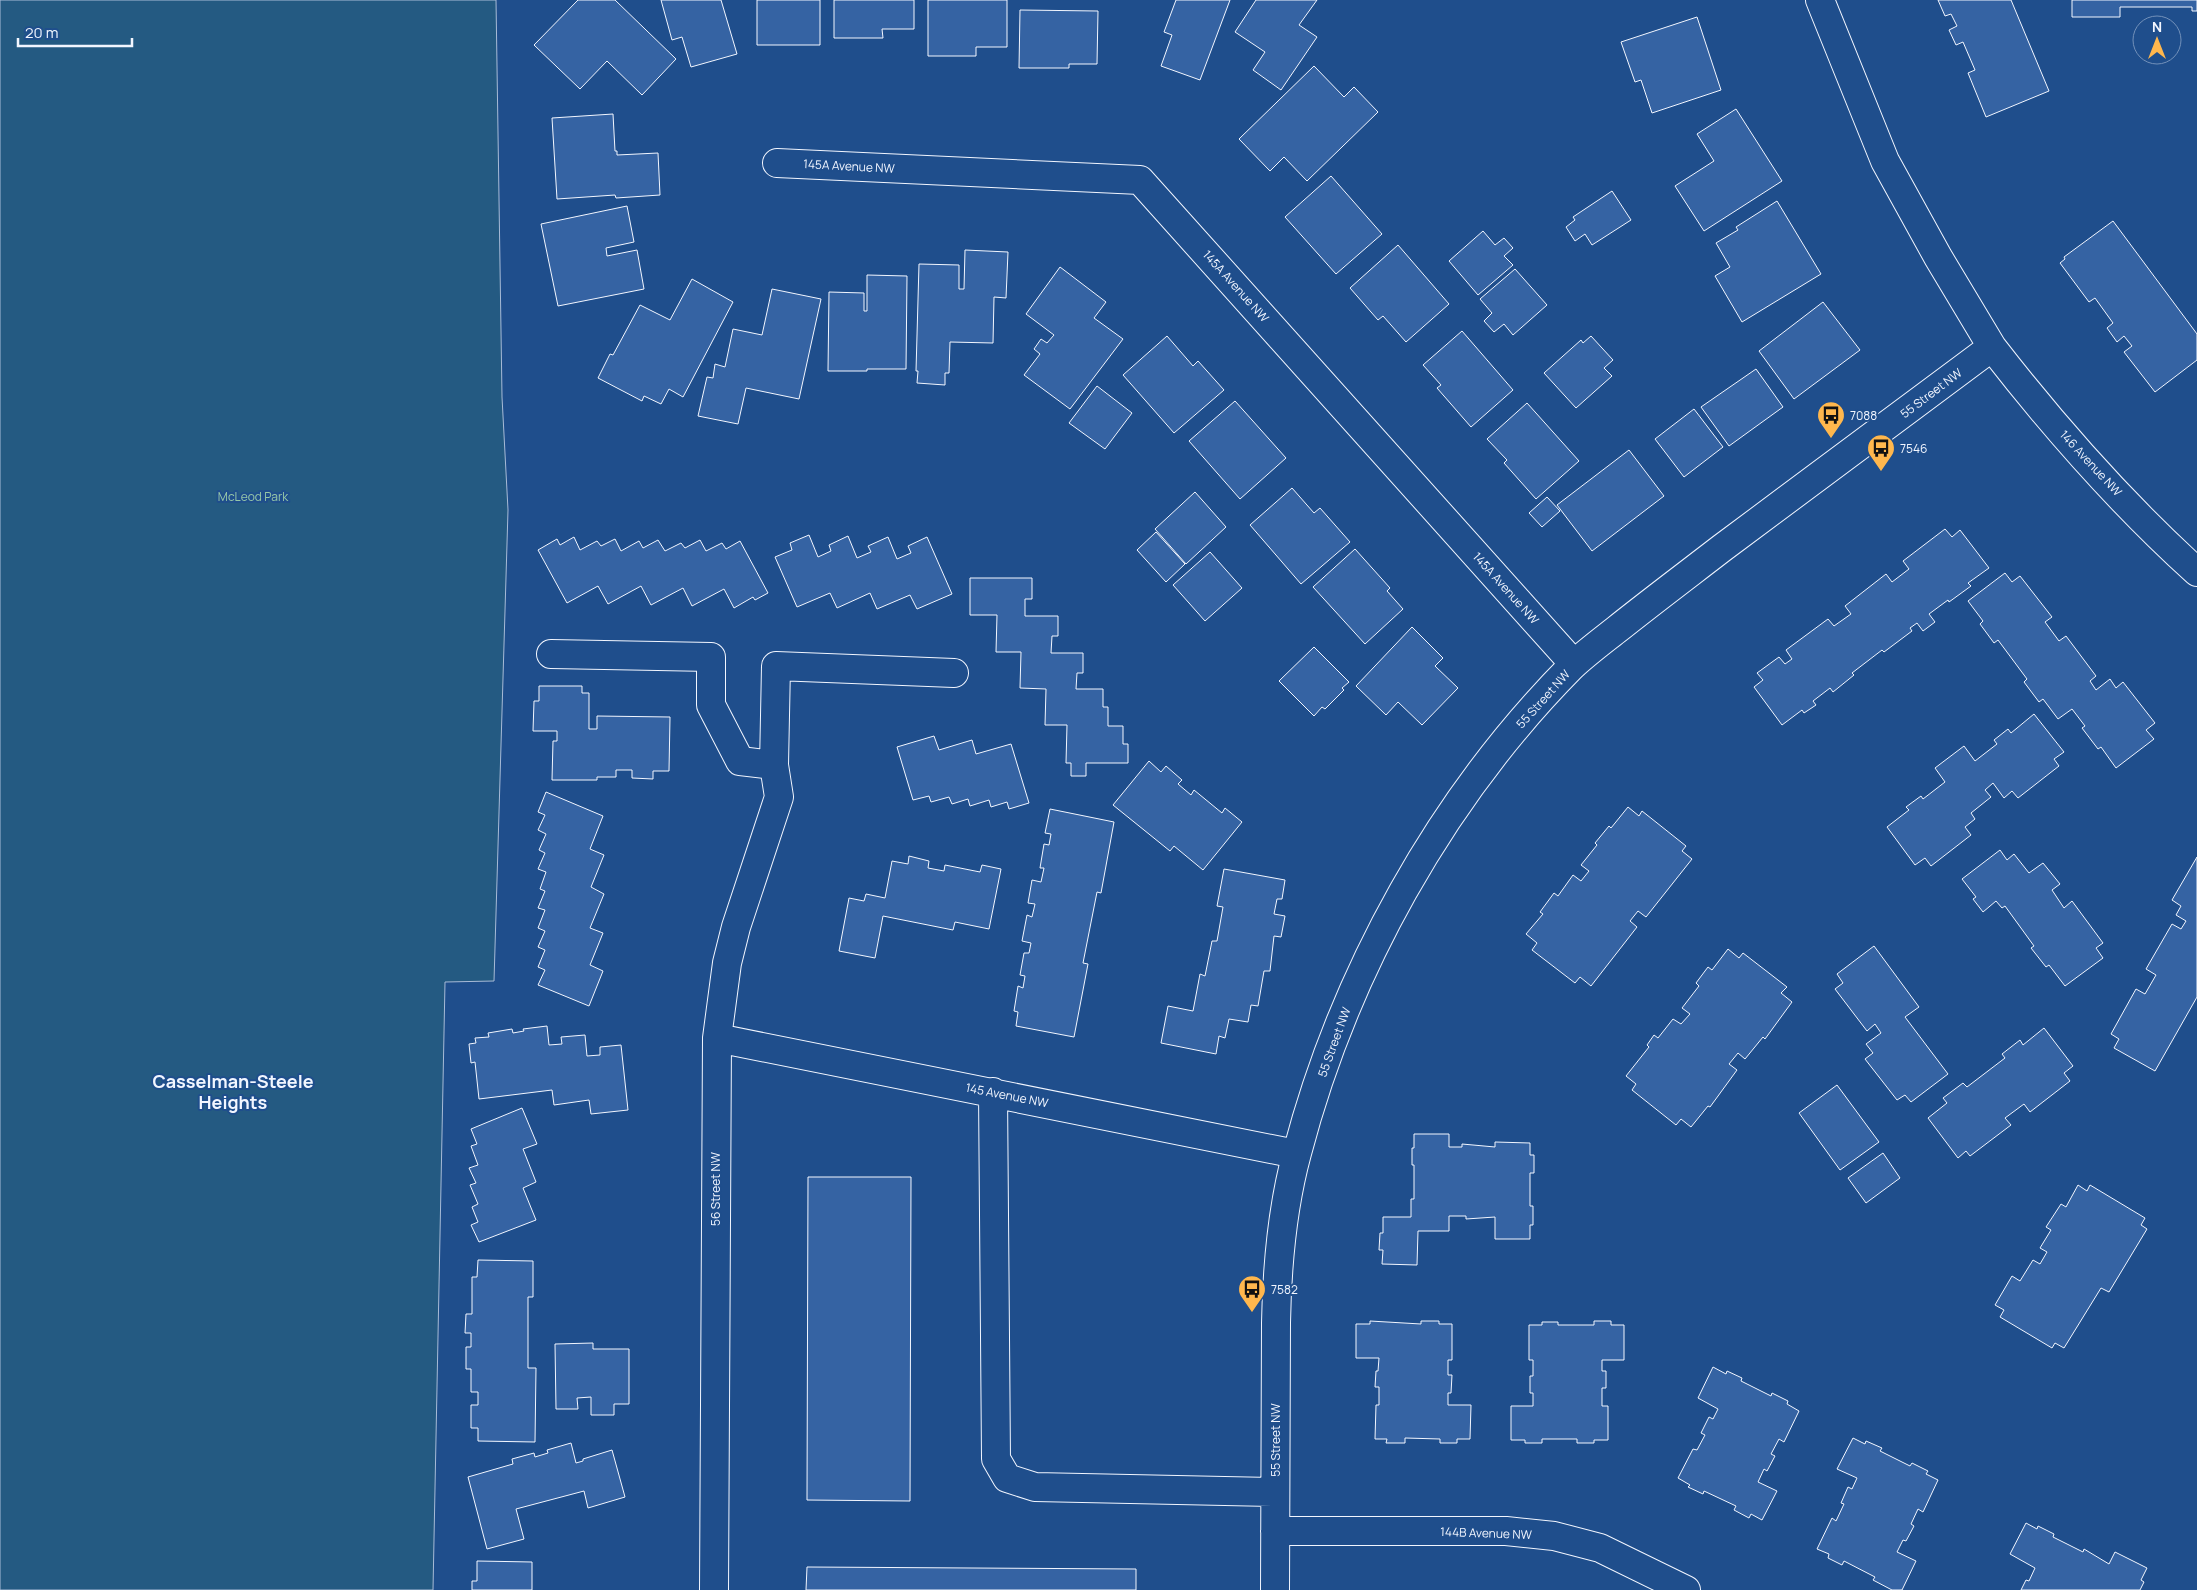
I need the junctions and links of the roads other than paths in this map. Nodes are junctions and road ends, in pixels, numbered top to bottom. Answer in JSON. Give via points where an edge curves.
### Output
{"nodes":[{"id":1,"x":1820,"y":0,"type":"edge"},
{"id":2,"x":777,"y":163,"type":"dead end"},
{"id":3,"x":1992,"y":347,"type":"junction"},
{"id":4,"x":2197,"y":572,"type":"edge"},
{"id":5,"x":551,"y":654,"type":"dead end"},
{"id":6,"x":1574,"y":664,"type":"junction"},
{"id":7,"x":954,"y":673,"type":"dead end"},
{"id":8,"x":774,"y":765,"type":"junction"},
{"id":9,"x":717,"y":1038,"type":"junction"},
{"id":10,"x":993,"y":1092,"type":"junction"},
{"id":11,"x":1296,"y":1154,"type":"junction"},
{"id":12,"x":1275,"y":1492,"type":"junction"},
{"id":13,"x":1275,"y":1531,"type":"junction"},
{"id":14,"x":714,"y":1590,"type":"edge"},
{"id":15,"x":1275,"y":1590,"type":"edge"},
{"id":16,"x":1686,"y":1590,"type":"edge"}],
"edges":[{"from":1,"to":3,"type":"street","via":[[1885,162]]},
{"from":2,"to":6,"type":"street","name":"145A Avenue NW","via":[[1140,180]]},
{"from":3,"to":4,"type":"street","name":"146 Avenue NW","via":[[2098,473]]},
{"from":3,"to":6,"type":"street","name":"55 Street NW","via":[[1651,602]]},
{"from":5,"to":8,"type":"street","via":[[711,657],[711,705],[740,761]]},
{"from":6,"to":11,"type":"street","name":"55 Street NW","via":[[1492,758],[1403,889],[1344,1014]]},
{"from":7,"to":8,"type":"street","via":[[776,666]]},
{"from":8,"to":9,"type":"street","name":"56 Street NW","via":[[779,797],[736,927],[727,963]]},
{"from":9,"to":10,"type":"street","name":"145 Avenue NW"},
{"from":9,"to":14,"type":"street","name":"56 Street NW"},
{"from":10,"to":11,"type":"street","name":"145 Avenue NW"},
{"from":10,"to":12,"type":"street","via":[[996,1459],[1007,1478],[1035,1487]]},
{"from":11,"to":12,"type":"street","name":"55 Street NW","via":[[1284,1215],[1277,1280]]},
{"from":12,"to":13,"type":"street","name":"55 Street NW"},
{"from":13,"to":15,"type":"street","name":"55 Street NW"},
{"from":13,"to":16,"type":"street","name":"144B Avenue NW","via":[[1506,1531],[1554,1536],[1600,1548]]}]}
